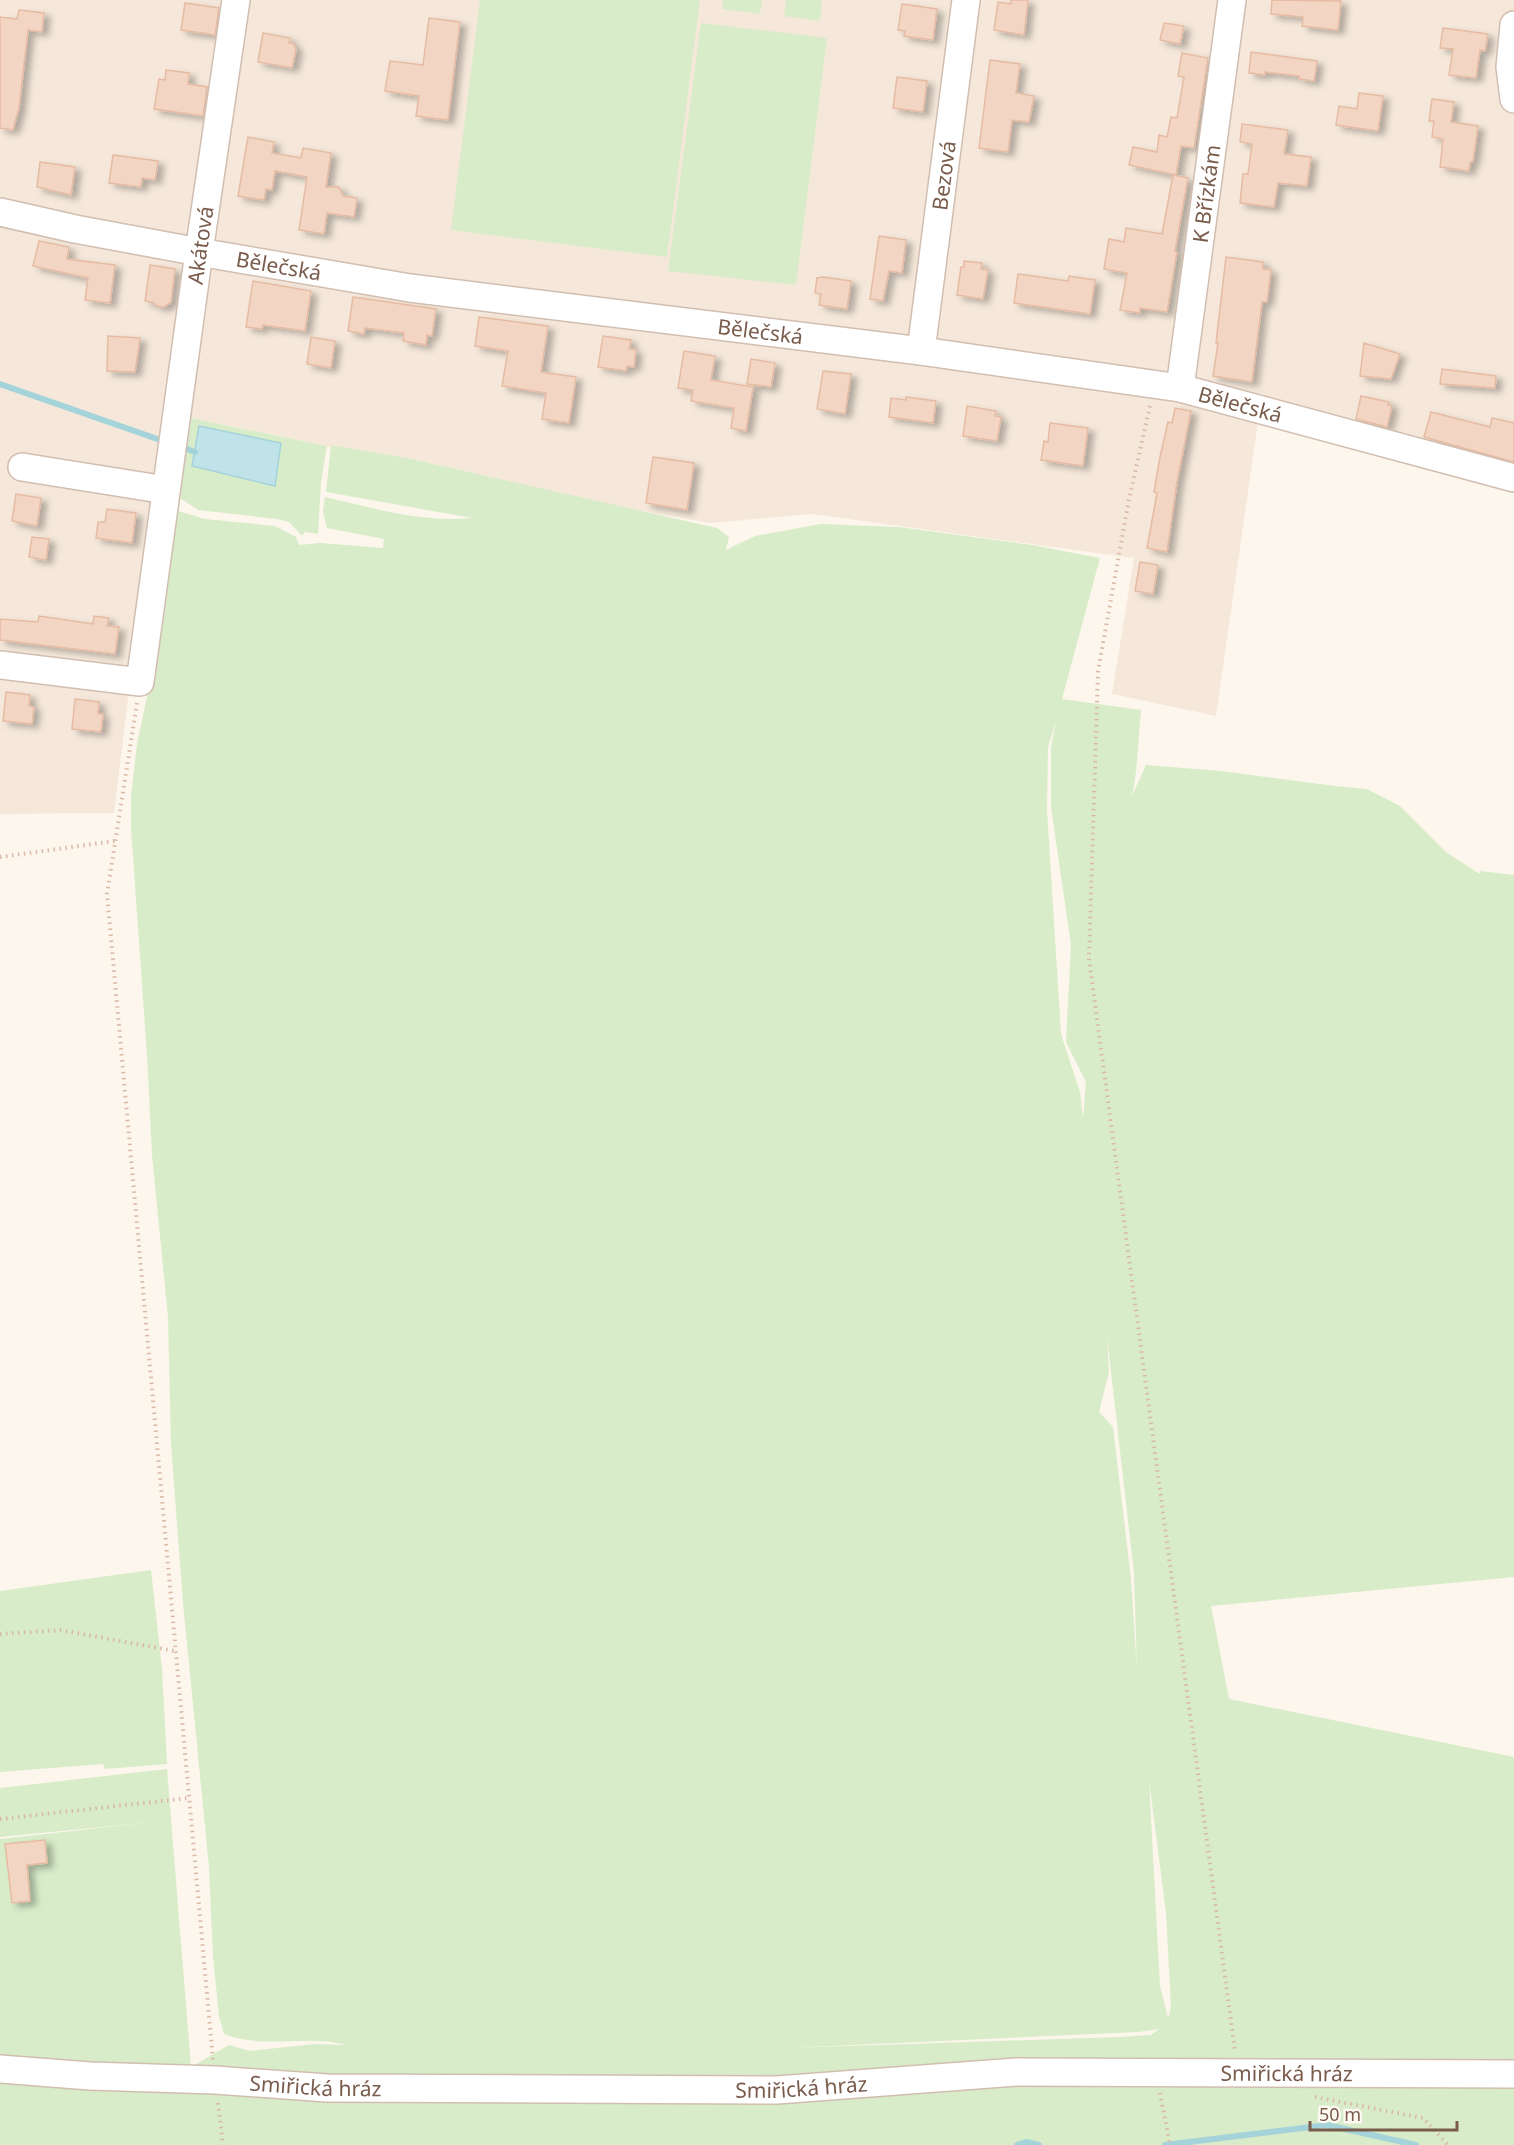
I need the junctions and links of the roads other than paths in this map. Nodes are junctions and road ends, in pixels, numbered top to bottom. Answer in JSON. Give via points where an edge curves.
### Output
{"nodes":[{"id":1,"x":236,"y":0,"type":"edge"},
{"id":2,"x":966,"y":0,"type":"edge"},
{"id":3,"x":1232,"y":0,"type":"edge"},
{"id":4,"x":1514,"y":25,"type":"edge"},
{"id":5,"x":1514,"y":99,"type":"edge"},
{"id":6,"x":0,"y":212,"type":"edge"},
{"id":7,"x":199,"y":252,"type":"junction"},
{"id":8,"x":921,"y":351,"type":"junction"},
{"id":9,"x":1167,"y":386,"type":"junction"},
{"id":10,"x":22,"y":467,"type":"dead end"},
{"id":11,"x":1514,"y":478,"type":"edge"},
{"id":12,"x":166,"y":490,"type":"junction"},
{"id":13,"x":0,"y":665,"type":"edge"},
{"id":14,"x":0,"y":2069,"type":"edge"},
{"id":15,"x":1514,"y":2074,"type":"edge"}],
"edges":[{"from":1,"to":7,"type":"street","name":"Akátová"},
{"from":2,"to":8,"type":"street","name":"Bezová"},
{"from":3,"to":9,"type":"street","name":"K Břízkám"},
{"from":4,"to":5,"type":"street","via":[[1510,67]]},
{"from":6,"to":7,"type":"street","name":"Bělečská"},
{"from":7,"to":8,"type":"street","name":"Bělečská","via":[[410,288]]},
{"from":7,"to":12,"type":"street","name":"Akátová"},
{"from":8,"to":9,"type":"street","name":"Bělečská"},
{"from":9,"to":11,"type":"street","name":"Bělečská"},
{"from":10,"to":12,"type":"street"},
{"from":12,"to":13,"type":"street","name":"Akátová","via":[[140,682]]},
{"from":14,"to":15,"type":"street","name":"Smiřická hráz","via":[[327,2088],[777,2090],[1016,2072]]}]}
